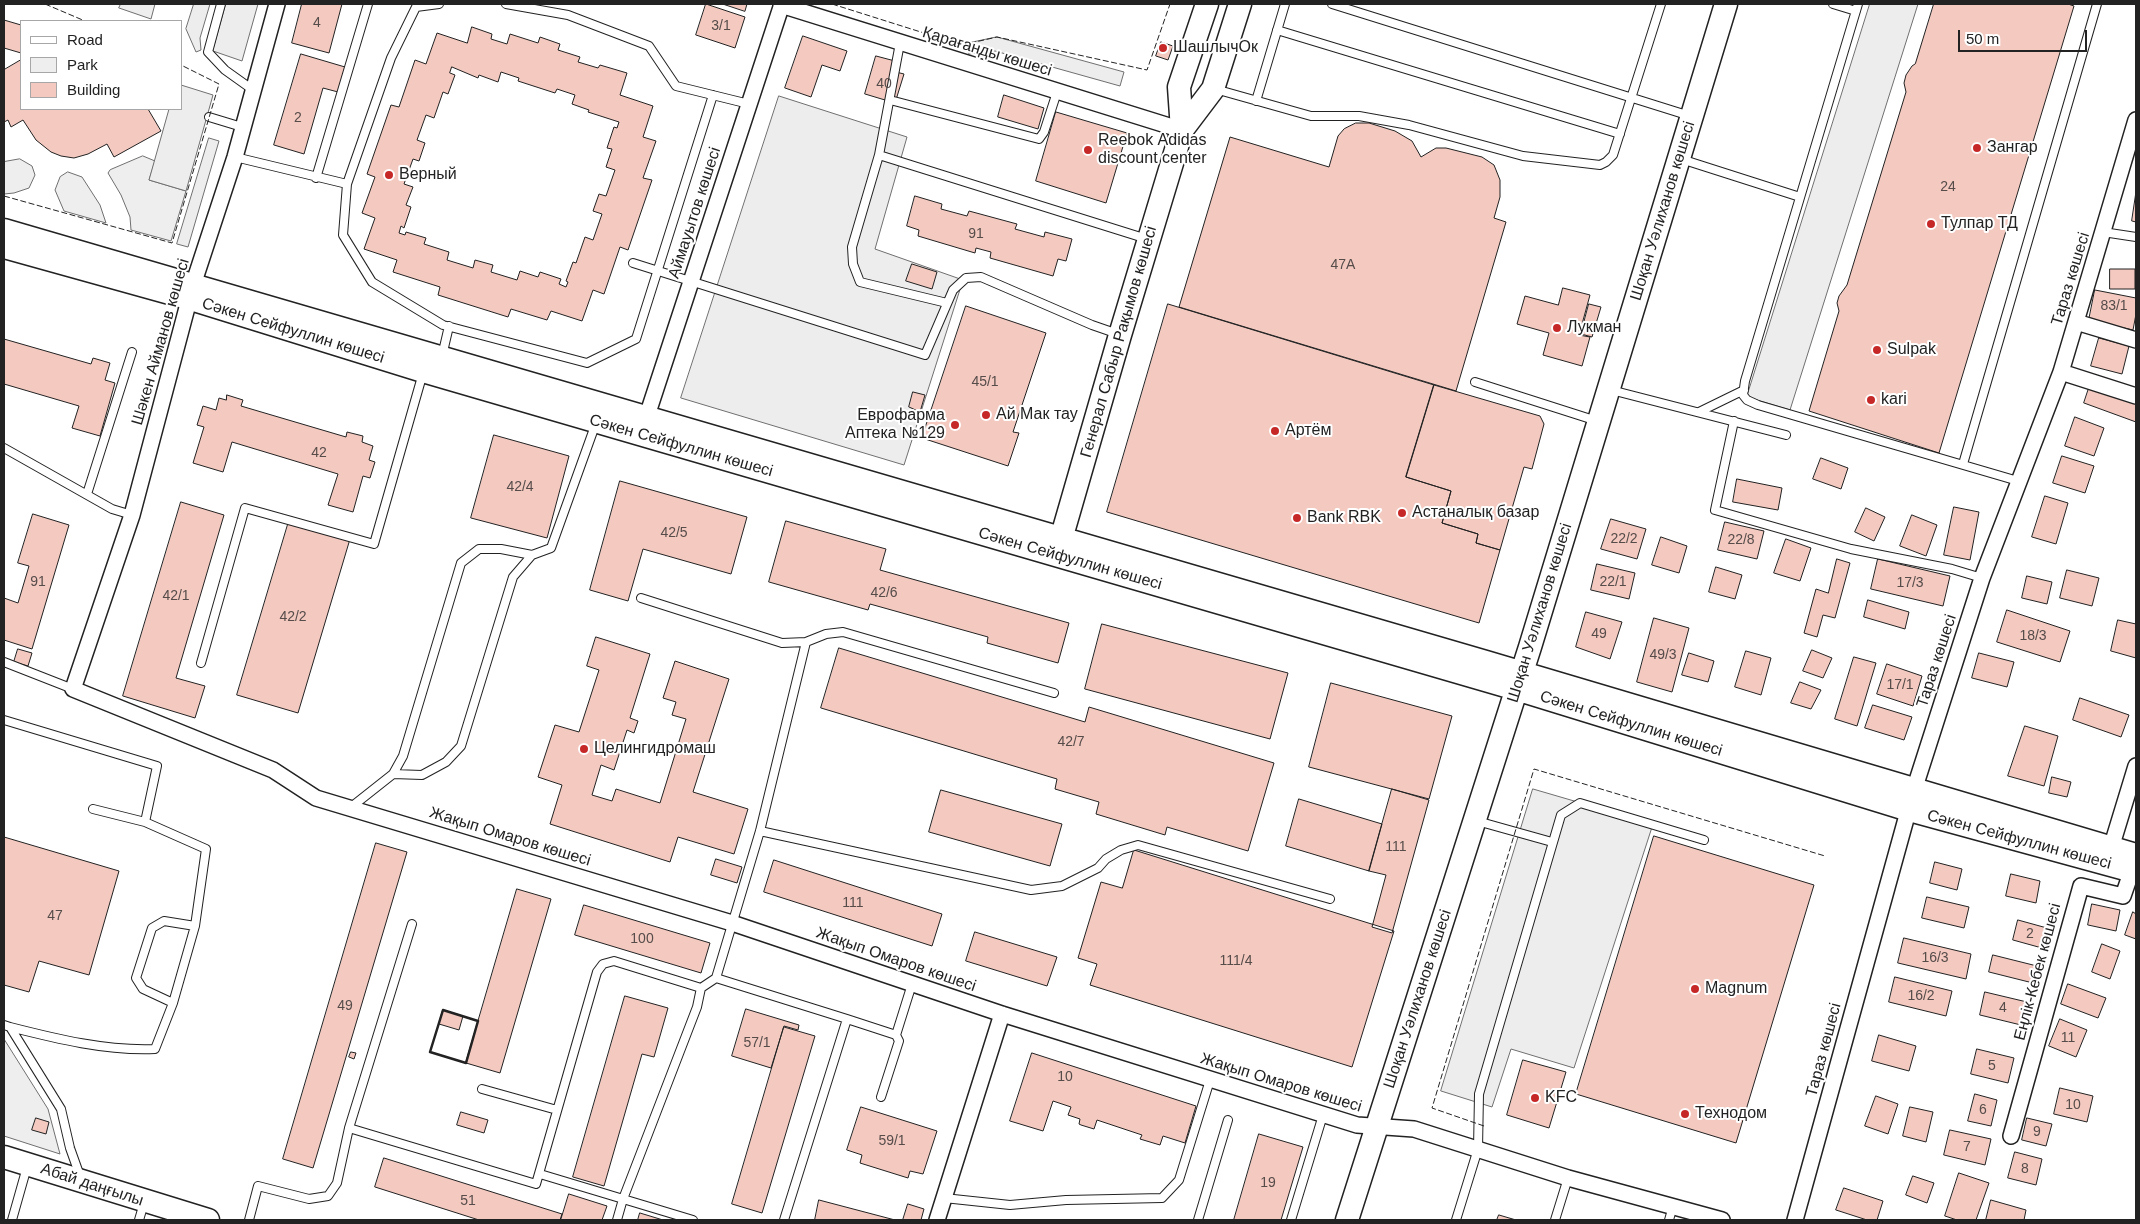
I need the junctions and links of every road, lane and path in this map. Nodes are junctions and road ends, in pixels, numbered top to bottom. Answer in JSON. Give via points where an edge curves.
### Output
{"nodes":[{"id":1,"x":221,"y":4,"type":"edge"},
{"id":2,"x":277,"y":4,"type":"edge"},
{"id":3,"x":368,"y":4,"type":"edge"},
{"id":4,"x":406,"y":4,"type":"edge"},
{"id":5,"x":439,"y":4,"type":"edge"},
{"id":6,"x":506,"y":4,"type":"edge"},
{"id":7,"x":1207,"y":4,"type":"edge"},
{"id":8,"x":1240,"y":4,"type":"edge"},
{"id":9,"x":1285,"y":4,"type":"edge"},
{"id":10,"x":1332,"y":4,"type":"edge"},
{"id":11,"x":1661,"y":4,"type":"edge"},
{"id":12,"x":1833,"y":4,"type":"edge"},
{"id":13,"x":2097,"y":4,"type":"edge"},
{"id":14,"x":782,"y":5,"type":"edge"},
{"id":15,"x":1725,"y":5,"type":"edge"},
{"id":16,"x":416,"y":7,"type":"junction"},
{"id":17,"x":1857,"y":8,"type":"edge"},
{"id":18,"x":1277,"y":30,"type":"junction"},
{"id":19,"x":900,"y":43,"type":"junction"},
{"id":20,"x":1213,"y":89,"type":"junction"},
{"id":21,"x":253,"y":90,"type":"junction"},
{"id":22,"x":1057,"y":92,"type":"junction"},
{"id":23,"x":712,"y":95,"type":"junction"},
{"id":24,"x":1632,"y":97,"type":"junction"},
{"id":25,"x":890,"y":100,"type":"junction"},
{"id":26,"x":1256,"y":101,"type":"junction"},
{"id":27,"x":749,"y":104,"type":"junction"},
{"id":28,"x":1692,"y":116,"type":"junction"},
{"id":29,"x":209,"y":117,"type":"dead end"},
{"id":30,"x":2136,"y":120,"type":"edge"},
{"id":31,"x":242,"y":127,"type":"junction"},
{"id":32,"x":1182,"y":130,"type":"junction"},
{"id":33,"x":1620,"y":134,"type":"junction"},
{"id":34,"x":879,"y":155,"type":"junction"},
{"id":35,"x":234,"y":158,"type":"junction"},
{"id":36,"x":1679,"y":158,"type":"junction"},
{"id":37,"x":316,"y":178,"type":"junction"},
{"id":38,"x":347,"y":184,"type":"junction"},
{"id":39,"x":1800,"y":197,"type":"junction"},
{"id":40,"x":4,"y":230,"type":"edge"},
{"id":41,"x":2103,"y":232,"type":"junction"},
{"id":42,"x":2136,"y":237,"type":"edge"},
{"id":43,"x":1148,"y":240,"type":"junction"},
{"id":44,"x":4,"y":247,"type":"edge"},
{"id":45,"x":633,"y":263,"type":"dead end"},
{"id":46,"x":657,"y":272,"type":"junction"},
{"id":47,"x":691,"y":282,"type":"junction"},
{"id":48,"x":192,"y":292,"type":"junction"},
{"id":49,"x":947,"y":303,"type":"junction"},
{"id":50,"x":2076,"y":322,"type":"junction"},
{"id":51,"x":449,"y":326,"type":"junction"},
{"id":52,"x":1120,"y":334,"type":"junction"},
{"id":53,"x":2136,"y":340,"type":"edge"},
{"id":54,"x":132,"y":352,"type":"dead end"},
{"id":55,"x":434,"y":368,"type":"junction"},
{"id":56,"x":2061,"y":372,"type":"junction"},
{"id":57,"x":1475,"y":382,"type":"dead end"},
{"id":58,"x":1609,"y":389,"type":"junction"},
{"id":59,"x":1744,"y":390,"type":"junction"},
{"id":60,"x":2136,"y":396,"type":"edge"},
{"id":61,"x":1699,"y":412,"type":"junction"},
{"id":62,"x":596,"y":421,"type":"junction"},
{"id":63,"x":1734,"y":421,"type":"junction"},
{"id":64,"x":1599,"y":422,"type":"junction"},
{"id":65,"x":644,"y":426,"type":"junction"},
{"id":66,"x":1786,"y":435,"type":"dead end"},
{"id":67,"x":4,"y":448,"type":"edge"},
{"id":68,"x":1963,"y":464,"type":"junction"},
{"id":69,"x":2018,"y":480,"type":"junction"},
{"id":70,"x":87,"y":494,"type":"junction"},
{"id":71,"x":132,"y":515,"type":"junction"},
{"id":72,"x":1059,"y":547,"type":"junction"},
{"id":73,"x":532,"y":555,"type":"junction"},
{"id":74,"x":1982,"y":578,"type":"junction"},
{"id":75,"x":641,"y":598,"type":"dead end"},
{"id":76,"x":806,"y":642,"type":"junction"},
{"id":77,"x":4,"y":662,"type":"edge"},
{"id":78,"x":201,"y":663,"type":"dead end"},
{"id":79,"x":1523,"y":680,"type":"junction"},
{"id":80,"x":73,"y":689,"type":"junction"},
{"id":81,"x":1054,"y":693,"type":"dead end"},
{"id":82,"x":4,"y":720,"type":"edge"},
{"id":83,"x":2136,"y":766,"type":"edge"},
{"id":84,"x":393,"y":774,"type":"junction"},
{"id":85,"x":1912,"y":800,"type":"junction"},
{"id":86,"x":350,"y":808,"type":"junction"},
{"id":87,"x":93,"y":809,"type":"dead end"},
{"id":88,"x":1474,"y":820,"type":"junction"},
{"id":89,"x":145,"y":822,"type":"junction"},
{"id":90,"x":760,"y":831,"type":"junction"},
{"id":91,"x":1704,"y":840,"type":"dead end"},
{"id":92,"x":1552,"y":842,"type":"junction"},
{"id":93,"x":2111,"y":848,"type":"junction"},
{"id":94,"x":2135,"y":866,"type":"edge"},
{"id":95,"x":1330,"y":899,"type":"dead end"},
{"id":96,"x":732,"y":923,"type":"junction"},
{"id":97,"x":412,"y":924,"type":"dead end"},
{"id":98,"x":195,"y":926,"type":"junction"},
{"id":99,"x":716,"y":978,"type":"junction"},
{"id":100,"x":912,"y":984,"type":"junction"},
{"id":101,"x":701,"y":988,"type":"junction"},
{"id":102,"x":173,"y":1003,"type":"junction"},
{"id":103,"x":1002,"y":1014,"type":"junction"},
{"id":104,"x":848,"y":1019,"type":"junction"},
{"id":105,"x":7,"y":1026,"type":"edge"},
{"id":106,"x":896,"y":1034,"type":"junction"},
{"id":107,"x":1210,"y":1080,"type":"junction"},
{"id":108,"x":482,"y":1088,"type":"dead end"},
{"id":109,"x":882,"y":1097,"type":"dead end"},
{"id":110,"x":557,"y":1110,"type":"junction"},
{"id":111,"x":1323,"y":1115,"type":"junction"},
{"id":112,"x":1228,"y":1120,"type":"dead end"},
{"id":113,"x":1377,"y":1127,"type":"junction"},
{"id":114,"x":349,"y":1128,"type":"junction"},
{"id":115,"x":2011,"y":1136,"type":"dead end"},
{"id":116,"x":1478,"y":1149,"type":"junction"},
{"id":117,"x":4,"y":1157,"type":"edge"},
{"id":118,"x":28,"y":1164,"type":"junction"},
{"id":119,"x":540,"y":1174,"type":"junction"},
{"id":120,"x":1568,"y":1178,"type":"junction"},
{"id":121,"x":83,"y":1182,"type":"junction"},
{"id":122,"x":944,"y":1198,"type":"junction"},
{"id":123,"x":624,"y":1199,"type":"junction"},
{"id":124,"x":142,"y":1211,"type":"edge"},
{"id":125,"x":1671,"y":1213,"type":"edge"},
{"id":126,"x":12,"y":1220,"type":"edge"},
{"id":127,"x":202,"y":1220,"type":"edge"},
{"id":128,"x":249,"y":1220,"type":"edge"},
{"id":129,"x":617,"y":1220,"type":"edge"},
{"id":130,"x":693,"y":1220,"type":"edge"},
{"id":131,"x":784,"y":1220,"type":"edge"},
{"id":132,"x":937,"y":1220,"type":"edge"},
{"id":133,"x":1198,"y":1220,"type":"edge"},
{"id":134,"x":1291,"y":1220,"type":"edge"},
{"id":135,"x":1347,"y":1220,"type":"edge"},
{"id":136,"x":1456,"y":1220,"type":"edge"},
{"id":137,"x":1556,"y":1220,"type":"edge"},
{"id":138,"x":1722,"y":1220,"type":"edge"},
{"id":139,"x":1795,"y":1220,"type":"edge"}],
"edges":[{"from":1,"to":21,"type":"lane","via":[[208,52],[224,70]]},
{"from":2,"to":21,"type":"street","name":"Шәкен Айманов көшесі"},
{"from":3,"to":37,"type":"lane"},
{"from":4,"to":16,"type":"lane"},
{"from":5,"to":16,"type":"lane"},
{"from":6,"to":23,"type":"lane","via":[[568,15],[649,46],[676,86]]},
{"from":7,"to":32,"type":"main road","name":"Генерал Сабыр Рақымов көшесі","via":[[1179,87]]},
{"from":8,"to":20,"type":"main road","name":"Генерал Сабыр Рақымов көшесі"},
{"from":9,"to":18,"type":"lane"},
{"from":10,"to":24,"type":"lane"},
{"from":11,"to":24,"type":"lane"},
{"from":12,"to":17,"type":"lane"},
{"from":13,"to":68,"type":"lane"},
{"from":14,"to":19,"type":"street","name":"Қарағанды көшесі"},
{"from":14,"to":27,"type":"street","name":"Аймауытов көшесі"},
{"from":15,"to":28,"type":"main road","name":"Шоқан Уәлиханов көшесі"},
{"from":16,"to":38,"type":"lane","via":[[391,58]]},
{"from":17,"to":39,"type":"lane"},
{"from":18,"to":26,"type":"lane"},
{"from":18,"to":33,"type":"lane"},
{"from":19,"to":22,"type":"street","name":"Қарағанды көшесі"},
{"from":19,"to":25,"type":"lane"},
{"from":20,"to":26,"type":"lane"},
{"from":20,"to":32,"type":"main road","name":"Генерал Сабыр Рақымов көшесі"},
{"from":21,"to":31,"type":"street","name":"Шәкен Айманов көшесі"},
{"from":22,"to":25,"type":"lane","via":[[1039,139]]},
{"from":22,"to":32,"type":"street","name":"Қарағанды көшесі"},
{"from":23,"to":27,"type":"lane"},
{"from":23,"to":46,"type":"lane"},
{"from":24,"to":28,"type":"lane"},
{"from":24,"to":33,"type":"lane"},
{"from":25,"to":34,"type":"lane"},
{"from":26,"to":33,"type":"lane","via":[[1311,116],[1359,116],[1409,125],[1522,156],[1600,164],[1613,155]]},
{"from":27,"to":47,"type":"street","name":"Аймауытов көшесі"},
{"from":28,"to":36,"type":"main road","name":"Шоқан Уәлиханов көшесі"},
{"from":29,"to":31,"type":"lane"},
{"from":30,"to":41,"type":"street","name":"Тараз көшесі"},
{"from":31,"to":35,"type":"street","name":"Шәкен Айманов көшесі"},
{"from":32,"to":43,"type":"main road","name":"Генерал Сабыр Рақымов көшесі"},
{"from":34,"to":43,"type":"lane"},
{"from":34,"to":49,"type":"lane","via":[[852,247],[852,264],[860,282]]},
{"from":35,"to":37,"type":"lane"},
{"from":35,"to":48,"type":"street","name":"Шәкен Айманов көшесі"},
{"from":36,"to":39,"type":"lane"},
{"from":36,"to":58,"type":"main road","name":"Шоқан Уәлиханов көшесі"},
{"from":37,"to":38,"type":"lane"},
{"from":38,"to":51,"type":"lane","via":[[343,235],[372,282]]},
{"from":39,"to":59,"type":"lane"},
{"from":40,"to":48,"type":"main road","name":"Сәкен Сейфуллин көшесі"},
{"from":41,"to":42,"type":"lane"},
{"from":41,"to":50,"type":"street","name":"Тараз көшесі"},
{"from":43,"to":52,"type":"main road","name":"Генерал Сабыр Рақымов көшесі"},
{"from":44,"to":48,"type":"main road","name":"Сәкен Сейфуллин көшесі"},
{"from":45,"to":46,"type":"lane"},
{"from":46,"to":47,"type":"lane"},
{"from":46,"to":51,"type":"lane","via":[[636,339],[587,363]]},
{"from":47,"to":49,"type":"lane","via":[[925,355]]},
{"from":47,"to":65,"type":"street","name":"Аймауытов көшесі"},
{"from":48,"to":55,"type":"main road","name":"Сәкен Сейфуллин көшесі"},
{"from":48,"to":71,"type":"street","name":"Шәкен Айманов көшесі"},
{"from":49,"to":52,"type":"lane","via":[[953,290],[966,278],[981,277]]},
{"from":50,"to":53,"type":"street"},
{"from":50,"to":56,"type":"street","name":"Тараз көшесі"},
{"from":51,"to":55,"type":"lane"},
{"from":52,"to":72,"type":"main road","name":"Генерал Сабыр Рақымов көшесі"},
{"from":54,"to":70,"type":"lane"},
{"from":55,"to":62,"type":"main road","name":"Сәкен Сейфуллин көшесі"},
{"from":55,"to":65,"type":"main road","name":"Сәкен Сейфуллин көшесі"},
{"from":55,"to":78,"type":"lane","via":[[374,544],[245,508]]},
{"from":56,"to":60,"type":"street"},
{"from":56,"to":69,"type":"street","name":"Тараз көшесі"},
{"from":57,"to":64,"type":"lane"},
{"from":58,"to":61,"type":"lane"},
{"from":58,"to":64,"type":"main road","name":"Шоқан Уәлиханов көшесі"},
{"from":59,"to":61,"type":"lane"},
{"from":59,"to":68,"type":"lane","via":[[1743,395],[1758,405]]},
{"from":61,"to":63,"type":"lane"},
{"from":62,"to":65,"type":"main road","name":"Сәкен Сейфуллин көшесі"},
{"from":62,"to":73,"type":"lane","via":[[551,548]]},
{"from":63,"to":66,"type":"lane"},
{"from":63,"to":74,"type":"lane","via":[[1715,510],[1851,549]]},
{"from":64,"to":79,"type":"main road","name":"Шоқан Уәлиханов көшесі"},
{"from":65,"to":72,"type":"main road","name":"Сәкен Сейфуллин көшесі"},
{"from":67,"to":70,"type":"lane"},
{"from":68,"to":69,"type":"lane"},
{"from":69,"to":74,"type":"street","name":"Тараз көшесі"},
{"from":70,"to":71,"type":"lane","via":[[112,509]]},
{"from":71,"to":80,"type":"street","name":"Шәкен Айманов көшесі"},
{"from":72,"to":79,"type":"main road","name":"Сәкен Сейфуллин көшесі"},
{"from":73,"to":84,"type":"lane","via":[[513,577],[461,746],[446,762],[422,775]]},
{"from":73,"to":84,"type":"lane","via":[[500,549],[479,550],[461,563],[403,756]]},
{"from":74,"to":85,"type":"street","name":"Тараз көшесі"},
{"from":75,"to":76,"type":"lane","via":[[782,643]]},
{"from":76,"to":81,"type":"lane","via":[[826,634],[843,632]]},
{"from":76,"to":90,"type":"lane"},
{"from":77,"to":80,"type":"lane"},
{"from":79,"to":85,"type":"main road","name":"Сәкен Сейфуллин көшесі"},
{"from":79,"to":88,"type":"main road","name":"Шоқан Уәлиханов көшесі"},
{"from":80,"to":86,"type":"street","name":"Жақып Омаров көшесі","via":[[273,770],[316,798]]},
{"from":82,"to":89,"type":"lane","via":[[158,766]]},
{"from":83,"to":93,"type":"street"},
{"from":84,"to":86,"type":"lane"},
{"from":85,"to":93,"type":"main road","name":"Сәкен Сейфуллин көшесі"},
{"from":85,"to":94,"type":"main road","name":"Сәкен Сейфуллин көшесі"},
{"from":85,"to":139,"type":"street","name":"Тараз көшесі"},
{"from":86,"to":96,"type":"street","name":"Жақып Омаров көшесі"},
{"from":87,"to":89,"type":"lane"},
{"from":88,"to":92,"type":"lane"},
{"from":88,"to":113,"type":"main road","name":"Шоқан Уәлиханов көшесі"},
{"from":89,"to":98,"type":"lane","via":[[206,849]]},
{"from":90,"to":95,"type":"lane","via":[[1032,890],[1062,886],[1098,868],[1121,850],[1138,844]]},
{"from":90,"to":96,"type":"lane"},
{"from":91,"to":92,"type":"lane","via":[[1580,803],[1561,814]]},
{"from":92,"to":116,"type":"lane","via":[[1478,1094]]},
{"from":93,"to":94,"type":"main road","name":"Сәкен Сейфуллин көшесі"},
{"from":94,"to":115,"type":"street","name":"Еңлік-Кебек көшесі","via":[[2123,896],[2081,886]]},
{"from":96,"to":99,"type":"lane"},
{"from":96,"to":100,"type":"street","name":"Жақып Омаров көшесі"},
{"from":97,"to":114,"type":"lane"},
{"from":98,"to":102,"type":"lane"},
{"from":98,"to":102,"type":"lane","via":[[164,920],[152,928],[136,978],[142,989]]},
{"from":99,"to":101,"type":"lane"},
{"from":99,"to":104,"type":"lane"},
{"from":100,"to":103,"type":"street","name":"Жақып Омаров көшесі"},
{"from":100,"to":106,"type":"lane"},
{"from":101,"to":110,"type":"lane","via":[[614,961],[603,964],[597,972]]},
{"from":101,"to":123,"type":"lane"},
{"from":102,"to":105,"type":"lane","via":[[155,1049],[128,1050]]},
{"from":103,"to":107,"type":"street","name":"Жақып Омаров көшесі"},
{"from":103,"to":122,"type":"street"},
{"from":104,"to":106,"type":"lane"},
{"from":104,"to":131,"type":"lane"},
{"from":105,"to":121,"type":"lane","via":[[61,1109],[70,1148]]},
{"from":106,"to":109,"type":"lane","via":[[899,1041]]},
{"from":107,"to":111,"type":"street","name":"Жақып Омаров көшесі"},
{"from":107,"to":122,"type":"lane","via":[[1179,1180],[1162,1198],[1010,1205]]},
{"from":108,"to":110,"type":"lane"},
{"from":110,"to":119,"type":"lane"},
{"from":111,"to":113,"type":"street","name":"Жақып Омаров көшесі"},
{"from":111,"to":134,"type":"lane"},
{"from":112,"to":133,"type":"lane"},
{"from":113,"to":116,"type":"street","name":"Жақып Омаров көшесі","via":[[1414,1128]]},
{"from":113,"to":135,"type":"main road","name":"Шоқан Уәлиханов көшесі"},
{"from":114,"to":119,"type":"lane","via":[[536,1184]]},
{"from":114,"to":128,"type":"lane","via":[[337,1183],[328,1196],[309,1199],[258,1186]]},
{"from":116,"to":120,"type":"street","name":"Жақып Омаров көшесі"},
{"from":116,"to":136,"type":"lane"},
{"from":117,"to":118,"type":"main road","name":"Абай даңғылы"},
{"from":118,"to":121,"type":"main road","name":"Абай даңғылы"},
{"from":118,"to":126,"type":"lane"},
{"from":119,"to":123,"type":"lane"},
{"from":120,"to":125,"type":"street","name":"Жақып Омаров көшесі"},
{"from":120,"to":137,"type":"lane"},
{"from":121,"to":124,"type":"main road","name":"Абай даңғылы"},
{"from":122,"to":132,"type":"street"},
{"from":123,"to":129,"type":"lane"},
{"from":123,"to":130,"type":"lane"},
{"from":124,"to":127,"type":"main road","name":"Абай даңғылы"},
{"from":125,"to":138,"type":"street","name":"Жақып Омаров көшесі"}]}
